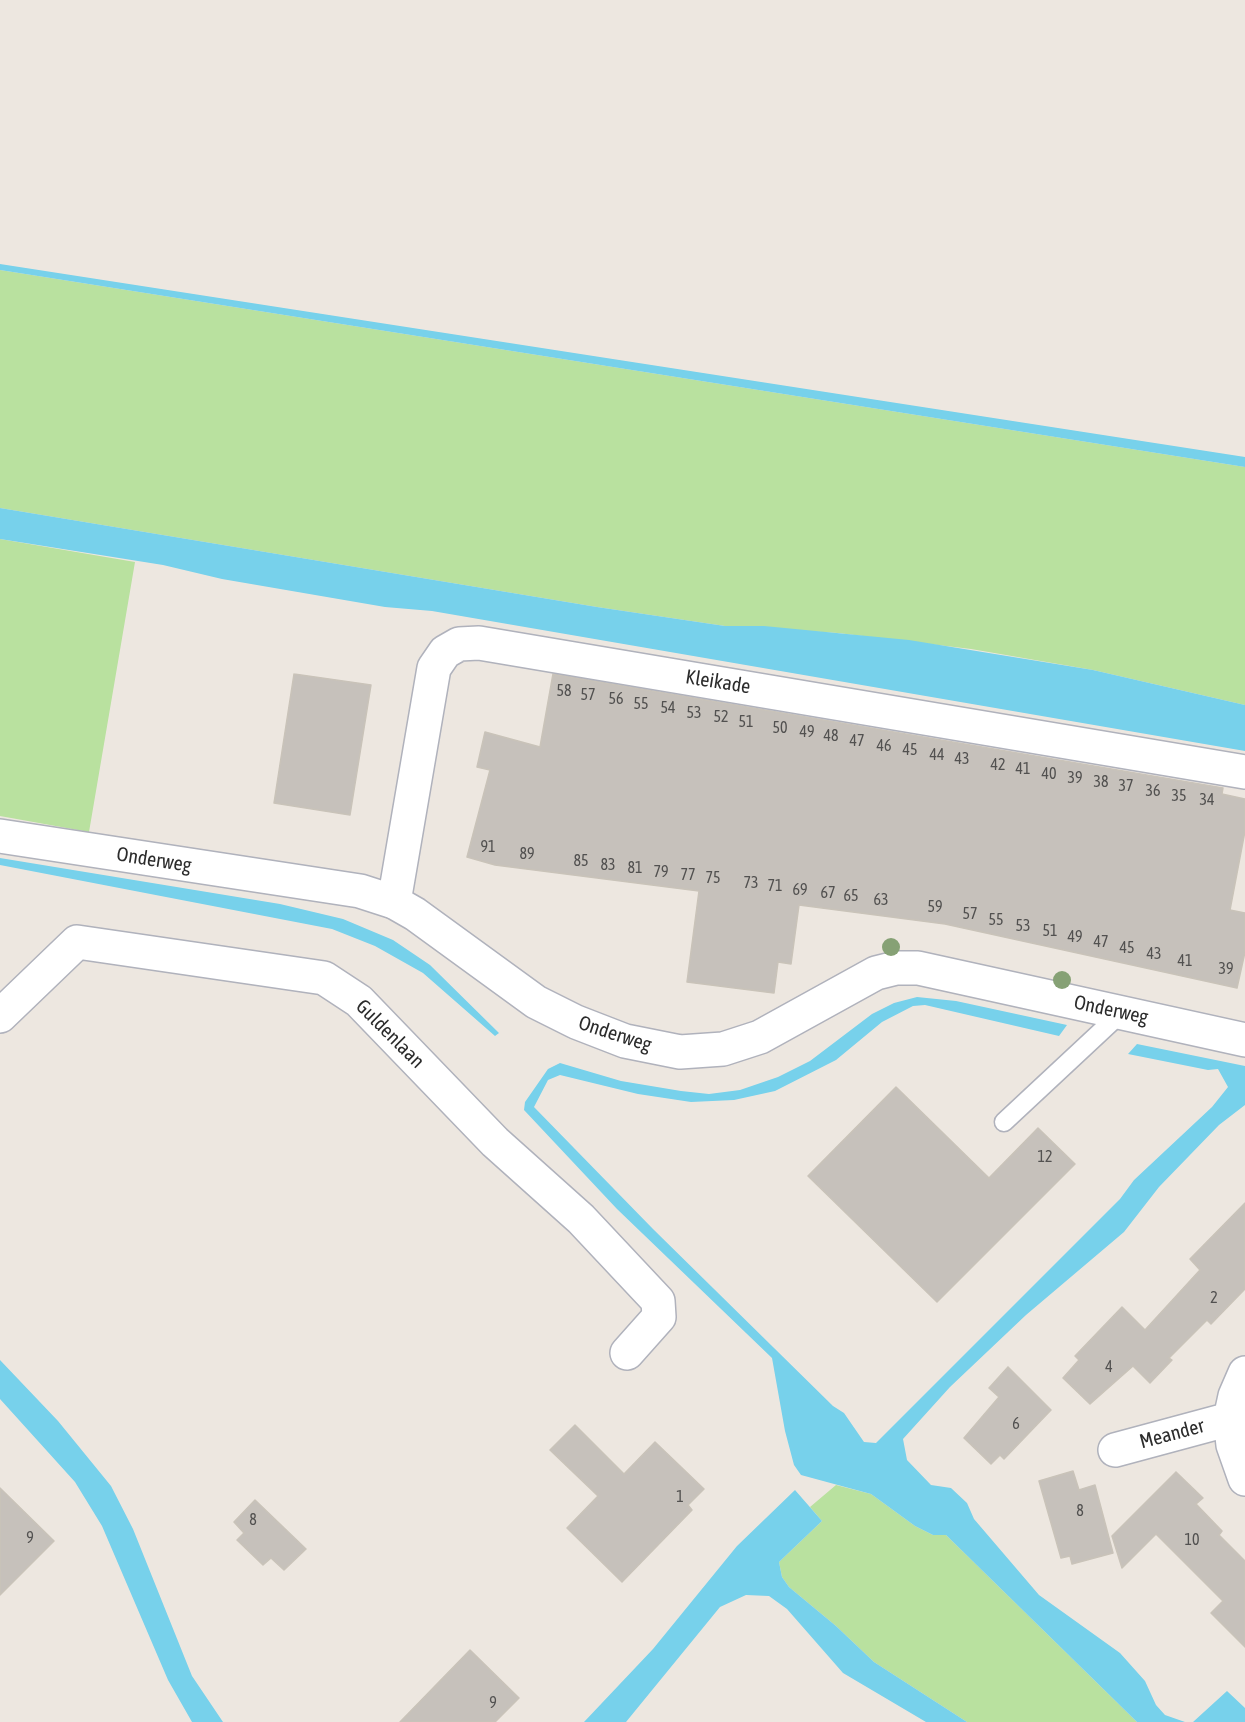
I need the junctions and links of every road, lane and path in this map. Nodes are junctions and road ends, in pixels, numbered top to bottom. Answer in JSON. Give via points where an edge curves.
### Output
{"nodes":[{"id":1,"x":1245,"y":772,"type":"edge"},
{"id":2,"x":0,"y":836,"type":"edge"},
{"id":3,"x":394,"y":902,"type":"junction"},
{"id":4,"x":1122,"y":1012,"type":"junction"},
{"id":5,"x":0,"y":1016,"type":"edge"},
{"id":6,"x":1245,"y":1040,"type":"edge"},
{"id":7,"x":1004,"y":1122,"type":"dead end"},
{"id":8,"x":627,"y":1353,"type":"dead end"},
{"id":9,"x":1245,"y":1373,"type":"edge"},
{"id":10,"x":1230,"y":1419,"type":"junction"},
{"id":11,"x":1115,"y":1450,"type":"dead end"},
{"id":12,"x":1245,"y":1479,"type":"edge"}],
"edges":[{"from":1,"to":3,"type":"street","name":"Kleikade","via":[[479,643],[459,644],[445,652],[434,668]]},
{"from":2,"to":3,"type":"street","name":"Onderweg","via":[[360,891]]},
{"from":3,"to":4,"type":"street","name":"Onderweg","via":[[536,1002],[625,1041],[680,1052],[723,1049],[760,1037],[876,973],[896,968],[918,968]]},
{"from":4,"to":6,"type":"street","name":"Onderweg"},
{"from":4,"to":7,"type":"lane"},
{"from":5,"to":8,"type":"street","name":"Guldenlaan","via":[[77,942],[324,978],[359,1001],[495,1142],[581,1219],[658,1301],[659,1317]]},
{"from":9,"to":10,"type":"street","name":"Meander"},
{"from":10,"to":11,"type":"street","name":"Meander"},
{"from":10,"to":12,"type":"street","name":"Meander","via":[[1233,1444]]}]}
